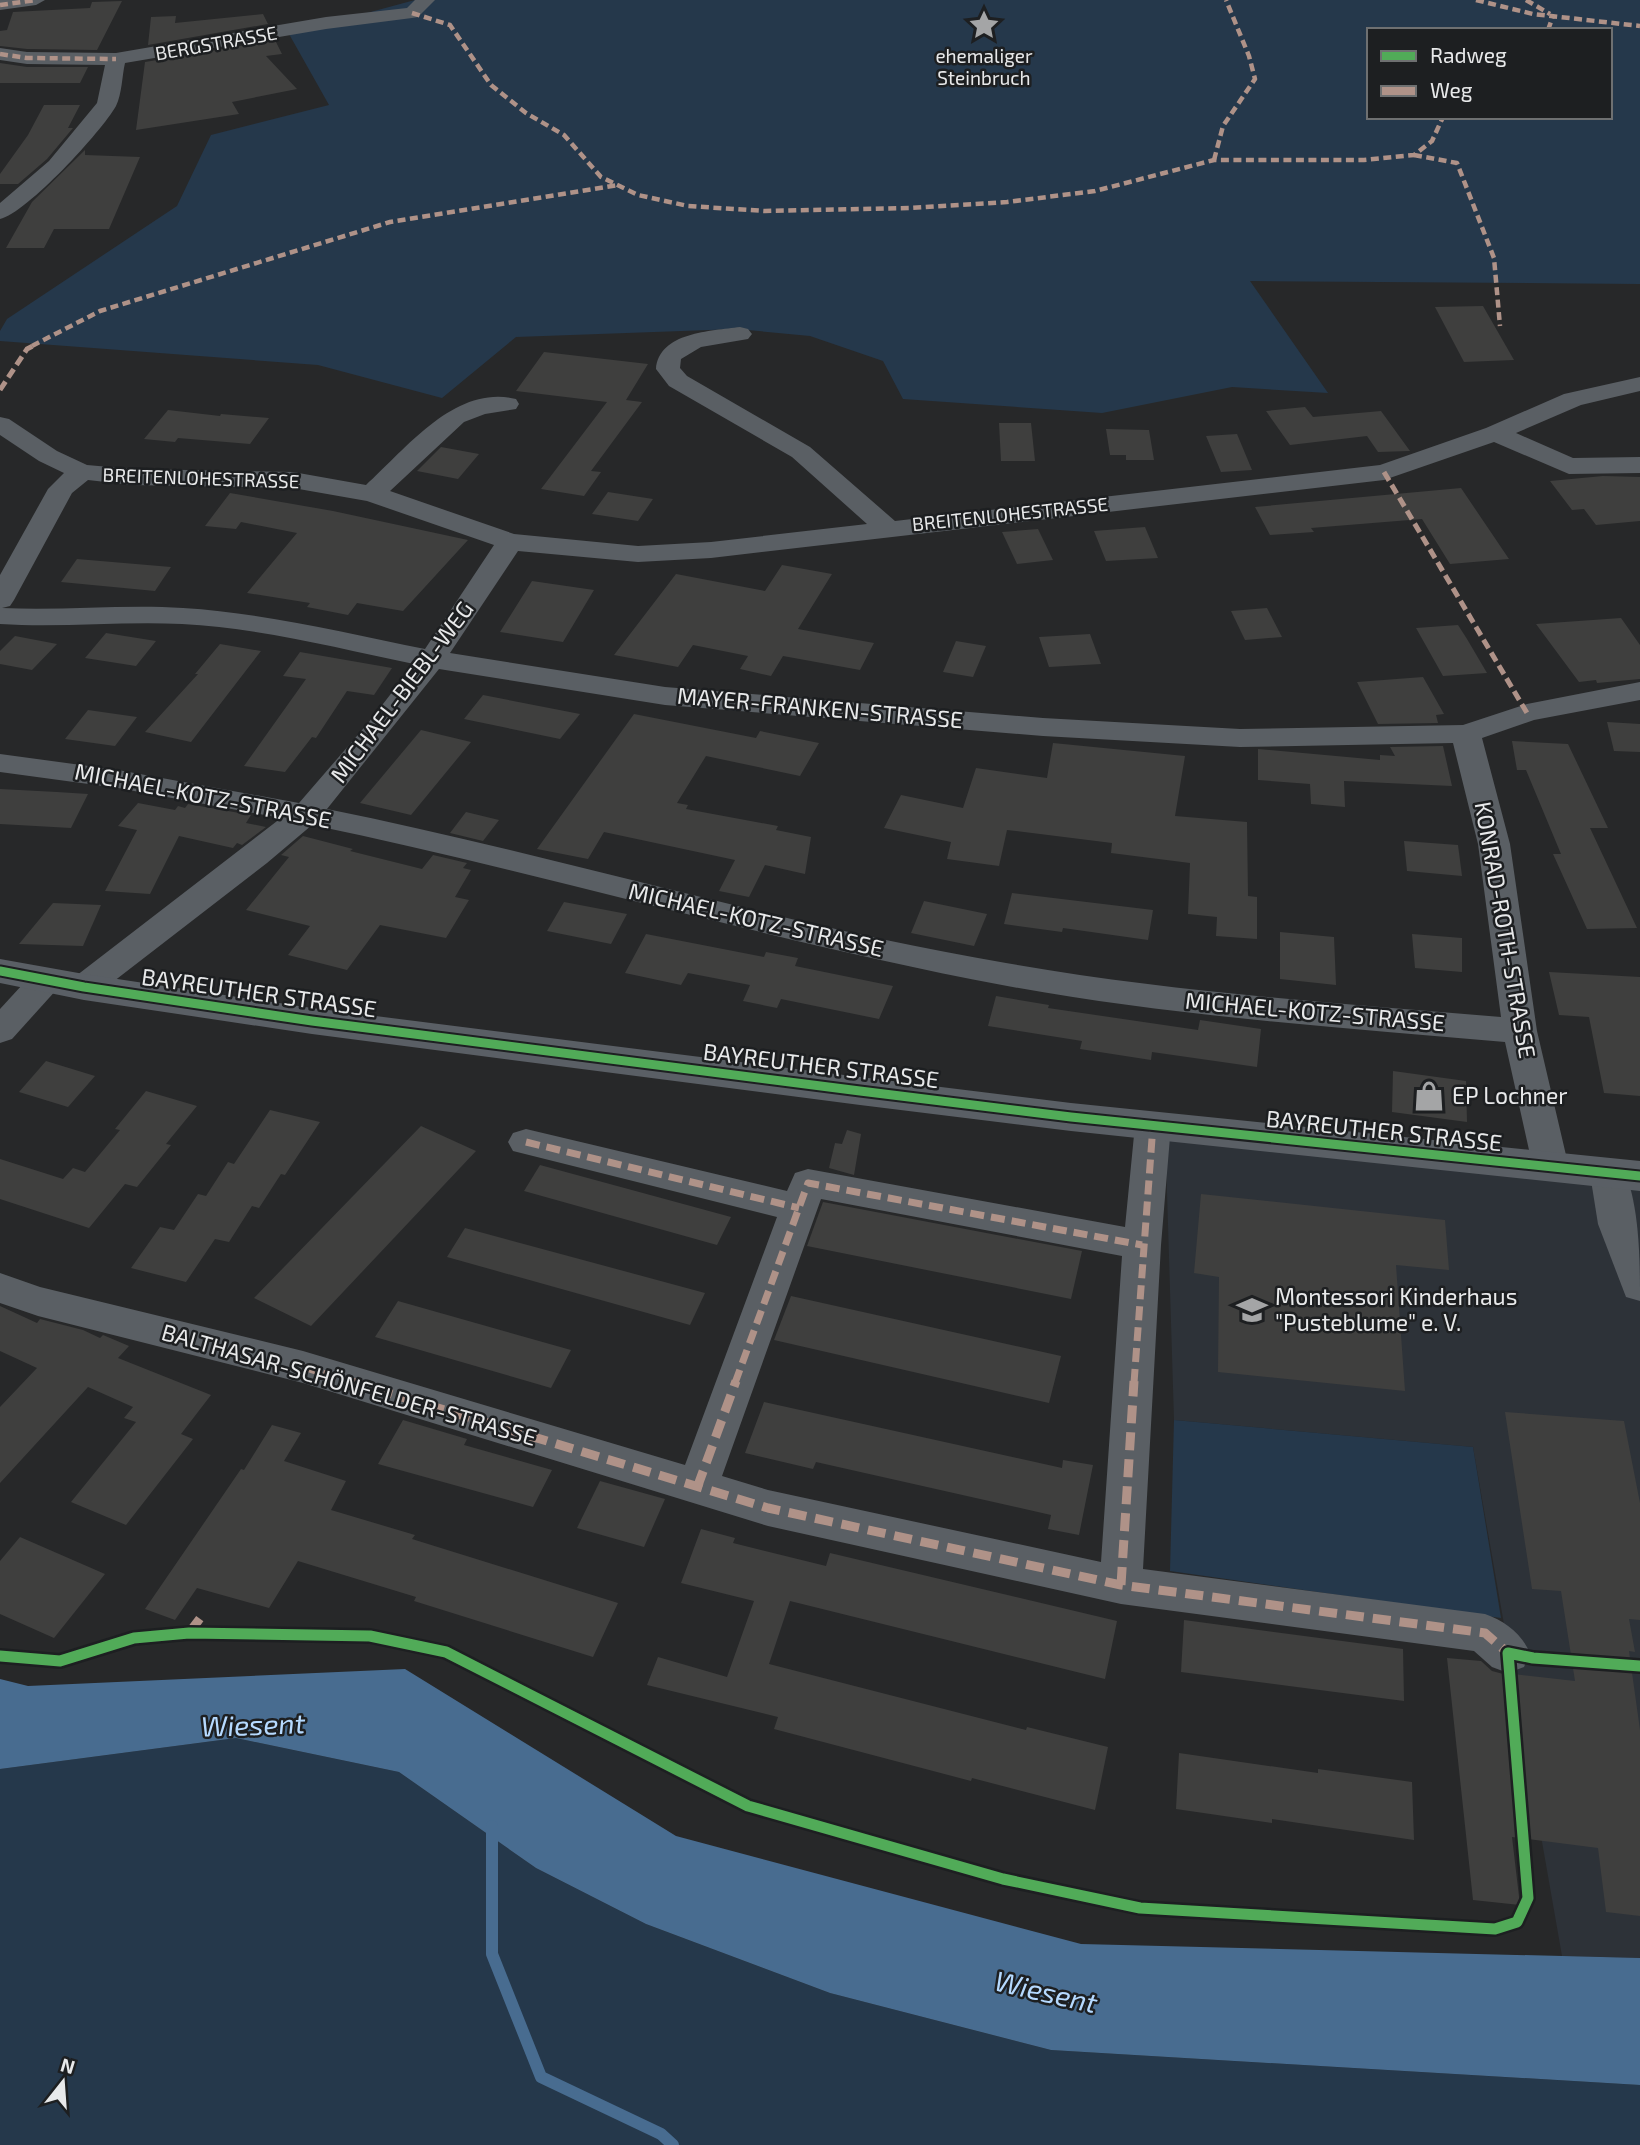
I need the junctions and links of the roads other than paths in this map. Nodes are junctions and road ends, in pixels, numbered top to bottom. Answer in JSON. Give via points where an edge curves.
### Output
{"nodes":[{"id":1,"x":36,"y":0,"type":"edge"},
{"id":2,"x":426,"y":0,"type":"edge"},
{"id":3,"x":0,"y":5,"type":"edge"},
{"id":4,"x":0,"y":54,"type":"edge"},
{"id":5,"x":116,"y":59,"type":"junction"},
{"id":6,"x":0,"y":213,"type":"edge"},
{"id":7,"x":740,"y":334,"type":"dead end"},
{"id":8,"x":1640,"y":384,"type":"edge"},
{"id":9,"x":507,"y":404,"type":"dead end"},
{"id":10,"x":0,"y":424,"type":"edge"},
{"id":11,"x":1495,"y":433,"type":"junction"},
{"id":12,"x":1640,"y":465,"type":"edge"},
{"id":13,"x":82,"y":472,"type":"junction"},
{"id":14,"x":372,"y":494,"type":"junction"},
{"id":15,"x":887,"y":528,"type":"junction"},
{"id":16,"x":510,"y":542,"type":"junction"},
{"id":17,"x":0,"y":600,"type":"edge"},
{"id":18,"x":0,"y":616,"type":"edge"},
{"id":19,"x":432,"y":659,"type":"junction"},
{"id":20,"x":1640,"y":691,"type":"edge"},
{"id":21,"x":1466,"y":734,"type":"junction"},
{"id":22,"x":0,"y":763,"type":"edge"},
{"id":23,"x":307,"y":813,"type":"junction"},
{"id":24,"x":0,"y":971,"type":"edge"},
{"id":25,"x":46,"y":980,"type":"junction"},
{"id":26,"x":84,"y":987,"type":"junction"},
{"id":27,"x":0,"y":1031,"type":"edge"},
{"id":28,"x":1520,"y":1031,"type":"junction"},
{"id":29,"x":1153,"y":1125,"type":"junction"},
{"id":30,"x":526,"y":1142,"type":"dead end"},
{"id":31,"x":1551,"y":1168,"type":"junction"},
{"id":32,"x":1624,"y":1175,"type":"edge"},
{"id":33,"x":799,"y":1208,"type":"junction"},
{"id":34,"x":1142,"y":1245,"type":"junction"},
{"id":35,"x":1640,"y":1286,"type":"edge"},
{"id":36,"x":0,"y":1288,"type":"edge"},
{"id":37,"x":697,"y":1488,"type":"junction"},
{"id":38,"x":1121,"y":1585,"type":"junction"},
{"id":39,"x":1508,"y":1653,"type":"dead end"}],
"edges":[{"from":1,"to":3,"type":"street"},
{"from":2,"to":5,"type":"street","name":"BERGSTRASSE","via":[[412,13]]},
{"from":4,"to":5,"type":"street","name":"BERGSTRASSE"},
{"from":5,"to":6,"type":"street","via":[[107,104],[56,165]]},
{"from":7,"to":15,"type":"street","via":[[680,346],[669,357],[668,369],[678,381],[801,452]]},
{"from":8,"to":11,"type":"street","name":"BREITENLOHESTRASSE","via":[[1573,399]]},
{"from":9,"to":14,"type":"street","via":[[455,417]]},
{"from":10,"to":13,"type":"street","name":"BREITENLOHESTRASSE"},
{"from":11,"to":12,"type":"street","via":[[1569,466]]},
{"from":11,"to":15,"type":"street","name":"BREITENLOHESTRASSE","via":[[1384,472]]},
{"from":13,"to":14,"type":"street","name":"BREITENLOHESTRASSE","via":[[293,480]]},
{"from":13,"to":17,"type":"street","via":[[61,488]]},
{"from":14,"to":16,"type":"street","name":"BREITENLOHESTRASSE"},
{"from":15,"to":16,"type":"street","name":"BREITENLOHESTRASSE","via":[[711,550],[638,554]]},
{"from":16,"to":19,"type":"street","name":"MICHAEL-BIEBL-WEG"},
{"from":18,"to":19,"type":"street","name":"MAYER-FRANKEN-STRASSE","via":[[181,616],[259,624]]},
{"from":19,"to":21,"type":"street","name":"MAYER-FRANKEN-STRASSE","via":[[665,696],[1043,727],[1240,738]]},
{"from":19,"to":23,"type":"street","name":"MICHAEL-BIEBL-WEG"},
{"from":20,"to":21,"type":"street","name":"MAYER-FRANKEN-STRASSE","via":[[1527,713]]},
{"from":21,"to":28,"type":"street","name":"KONRAD-ROTH-STRASSE","via":[[1494,844]]},
{"from":22,"to":23,"type":"street","name":"MICHAEL-KOTZ-STRASSE","via":[[96,774]]},
{"from":23,"to":26,"type":"street","name":"MICHAEL-BIEBL-WEG"},
{"from":23,"to":28,"type":"street","name":"MICHAEL-KOTZ-STRASSE","via":[[937,961],[1157,997]]},
{"from":24,"to":25,"type":"main road","name":"BAYREUTHER STRASSE"},
{"from":25,"to":26,"type":"main road","name":"BAYREUTHER STRASSE"},
{"from":25,"to":27,"type":"street"},
{"from":26,"to":29,"type":"main road","name":"BAYREUTHER STRASSE","via":[[312,1021]]},
{"from":28,"to":31,"type":"street","name":"KONRAD-ROTH-STRASSE"},
{"from":29,"to":31,"type":"main road","name":"BAYREUTHER STRASSE"},
{"from":29,"to":34,"type":"street"},
{"from":30,"to":33,"type":"street"},
{"from":31,"to":32,"type":"main road","name":"BAYREUTHER STRASSE"},
{"from":32,"to":35,"type":"street","via":[[1617,1224]]},
{"from":33,"to":34,"type":"street","via":[[808,1183]]},
{"from":33,"to":37,"type":"street"},
{"from":34,"to":38,"type":"street"},
{"from":36,"to":37,"type":"street","name":"BALTHASAR-SCHÖNFELDER-STRASSE","via":[[303,1367]]},
{"from":37,"to":38,"type":"street","name":"BALTHASAR-SCHÖNFELDER-STRASSE","via":[[768,1508]]},
{"from":38,"to":39,"type":"street","name":"BALTHASAR-SCHÖNFELDER-STRASSE","via":[[1485,1633]]}]}
